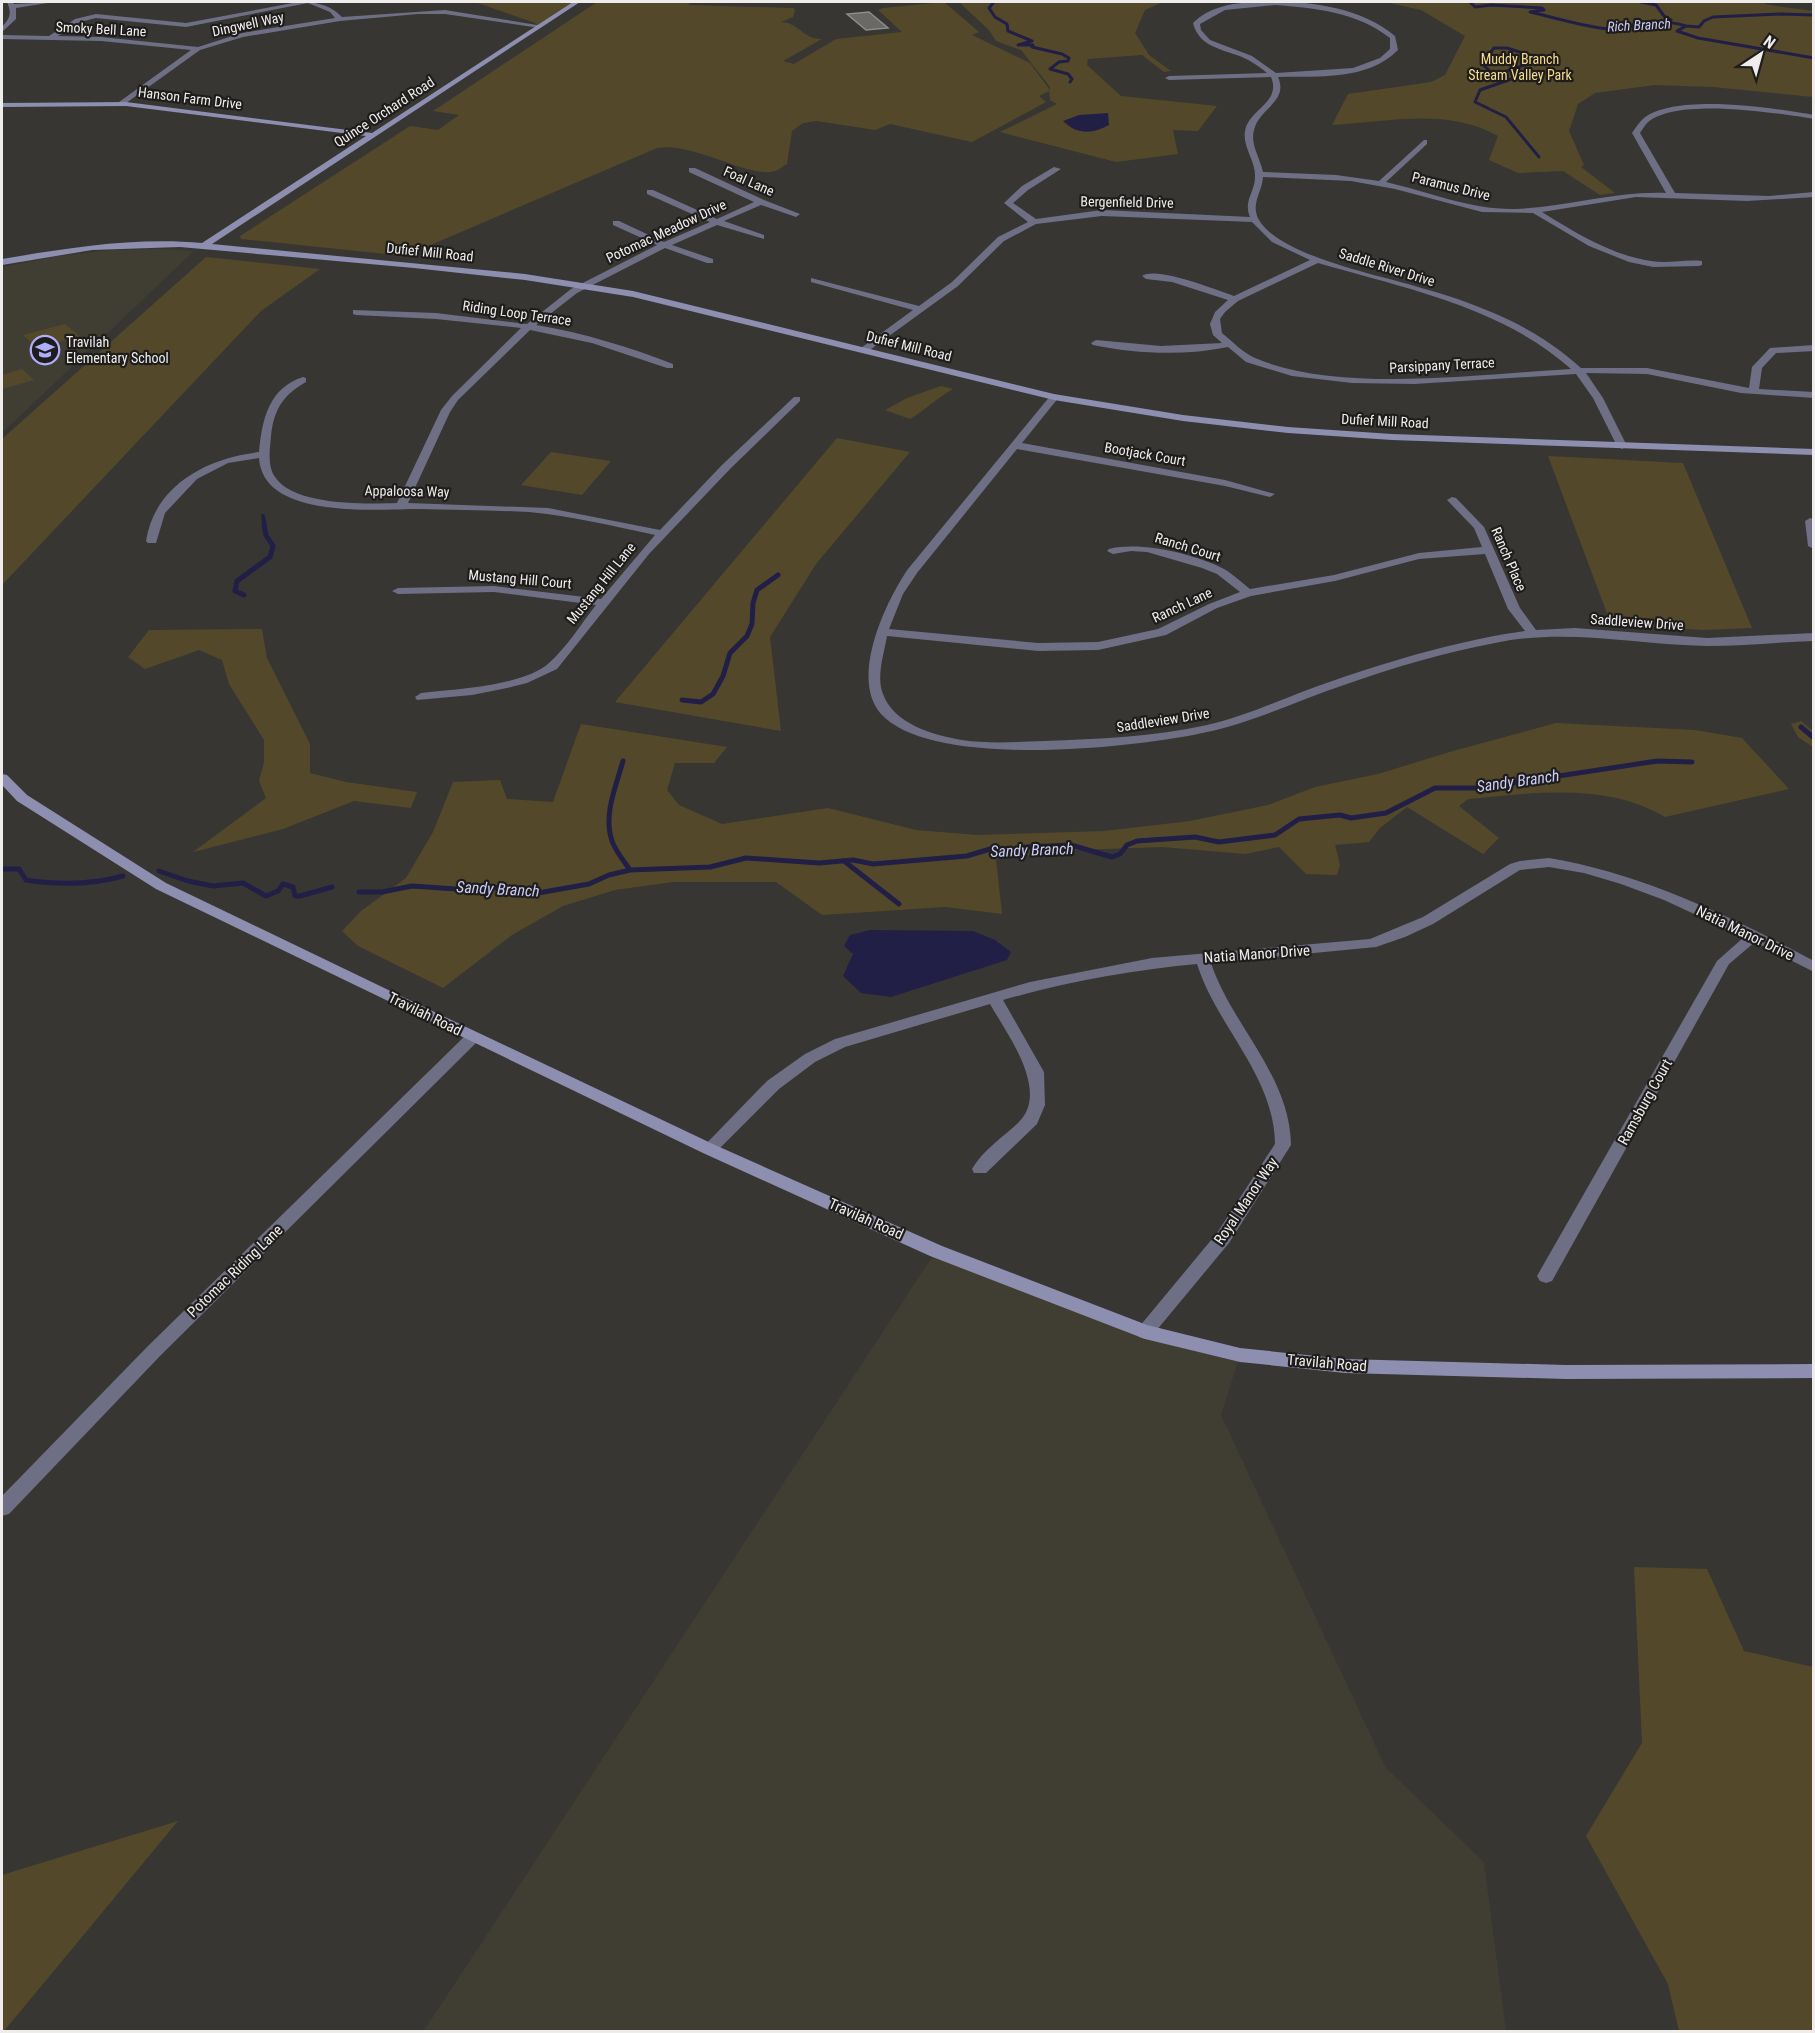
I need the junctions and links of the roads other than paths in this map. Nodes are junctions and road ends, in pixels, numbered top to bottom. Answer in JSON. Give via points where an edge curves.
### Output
{"nodes":[{"id":1,"x":51,"y":2,"type":"edge"},
{"id":2,"x":306,"y":2,"type":"edge"},
{"id":3,"x":311,"y":2,"type":"edge"},
{"id":4,"x":577,"y":2,"type":"edge"},
{"id":5,"x":11,"y":4,"type":"edge"},
{"id":6,"x":340,"y":19,"type":"junction"},
{"id":7,"x":540,"y":26,"type":"junction"},
{"id":8,"x":2,"y":30,"type":"edge"},
{"id":9,"x":2,"y":37,"type":"edge"},
{"id":10,"x":51,"y":38,"type":"junction"},
{"id":11,"x":198,"y":49,"type":"junction"},
{"id":12,"x":1274,"y":75,"type":"junction"},
{"id":13,"x":1169,"y":78,"type":"dead end"},
{"id":14,"x":122,"y":104,"type":"junction"},
{"id":15,"x":2,"y":105,"type":"edge"},
{"id":16,"x":1814,"y":117,"type":"edge"},
{"id":17,"x":374,"y":135,"type":"junction"},
{"id":18,"x":1424,"y":142,"type":"dead end"},
{"id":19,"x":1057,"y":169,"type":"dead end"},
{"id":20,"x":692,"y":170,"type":"dead end"},
{"id":21,"x":1259,"y":174,"type":"junction"},
{"id":22,"x":1381,"y":183,"type":"junction"},
{"id":23,"x":650,"y":192,"type":"dead end"},
{"id":24,"x":1814,"y":194,"type":"edge"},
{"id":25,"x":1672,"y":196,"type":"junction"},
{"id":26,"x":761,"y":202,"type":"junction"},
{"id":27,"x":1534,"y":210,"type":"junction"},
{"id":28,"x":796,"y":214,"type":"dead end"},
{"id":29,"x":1254,"y":220,"type":"junction"},
{"id":30,"x":715,"y":221,"type":"junction"},
{"id":31,"x":1034,"y":222,"type":"junction"},
{"id":32,"x":616,"y":223,"type":"dead end"},
{"id":33,"x":761,"y":237,"type":"dead end"},
{"id":34,"x":205,"y":245,"type":"junction"},
{"id":35,"x":664,"y":246,"type":"junction"},
{"id":36,"x":1317,"y":260,"type":"junction"},
{"id":37,"x":710,"y":261,"type":"dead end"},
{"id":38,"x":2,"y":262,"type":"edge"},
{"id":39,"x":1699,"y":263,"type":"dead end"},
{"id":40,"x":1146,"y":276,"type":"dead end"},
{"id":41,"x":814,"y":280,"type":"dead end"},
{"id":42,"x":584,"y":285,"type":"junction"},
{"id":43,"x":1234,"y":299,"type":"junction"},
{"id":44,"x":920,"y":309,"type":"junction"},
{"id":45,"x":356,"y":312,"type":"dead end"},
{"id":46,"x":527,"y":328,"type":"junction"},
{"id":47,"x":1096,"y":343,"type":"dead end"},
{"id":48,"x":1226,"y":345,"type":"junction"},
{"id":49,"x":1814,"y":348,"type":"edge"},
{"id":50,"x":864,"y":350,"type":"junction"},
{"id":51,"x":670,"y":366,"type":"dead end"},
{"id":52,"x":1578,"y":370,"type":"junction"},
{"id":53,"x":303,"y":380,"type":"dead end"},
{"id":54,"x":1754,"y":391,"type":"junction"},
{"id":55,"x":1814,"y":395,"type":"edge"},
{"id":56,"x":1054,"y":397,"type":"junction"},
{"id":57,"x":797,"y":399,"type":"dead end"},
{"id":58,"x":1014,"y":445,"type":"junction"},
{"id":59,"x":1622,"y":446,"type":"junction"},
{"id":60,"x":1814,"y":452,"type":"edge"},
{"id":61,"x":264,"y":454,"type":"junction"},
{"id":62,"x":1270,"y":494,"type":"dead end"},
{"id":63,"x":1452,"y":500,"type":"dead end"},
{"id":64,"x":401,"y":506,"type":"junction"},
{"id":65,"x":1810,"y":522,"type":"dead end"},
{"id":66,"x":664,"y":534,"type":"junction"},
{"id":67,"x":152,"y":541,"type":"dead end"},
{"id":68,"x":1814,"y":546,"type":"edge"},
{"id":69,"x":1490,"y":550,"type":"junction"},
{"id":70,"x":1113,"y":551,"type":"dead end"},
{"id":71,"x":398,"y":591,"type":"dead end"},
{"id":72,"x":1248,"y":593,"type":"junction"},
{"id":73,"x":604,"y":603,"type":"junction"},
{"id":74,"x":882,"y":632,"type":"junction"},
{"id":75,"x":1533,"y":634,"type":"junction"},
{"id":76,"x":1814,"y":637,"type":"edge"},
{"id":77,"x":421,"y":697,"type":"dead end"},
{"id":78,"x":2,"y":778,"type":"edge"},
{"id":79,"x":1754,"y":936,"type":"junction"},
{"id":80,"x":1202,"y":958,"type":"junction"},
{"id":81,"x":1814,"y":967,"type":"edge"},
{"id":82,"x":995,"y":999,"type":"junction"},
{"id":83,"x":473,"y":1037,"type":"junction"},
{"id":84,"x":709,"y":1149,"type":"junction"},
{"id":85,"x":980,"y":1169,"type":"dead end"},
{"id":86,"x":1546,"y":1276,"type":"dead end"},
{"id":87,"x":1145,"y":1332,"type":"junction"},
{"id":88,"x":1814,"y":1371,"type":"edge"},
{"id":89,"x":2,"y":1508,"type":"edge"}],
"edges":[{"from":1,"to":5,"type":"street"},
{"from":2,"to":10,"type":"street","via":[[186,25],[96,16],[71,22]]},
{"from":3,"to":6,"type":"street"},
{"from":4,"to":7,"type":"main road","name":"Quince Orchard Road"},
{"from":5,"to":8,"type":"street","via":[[13,19]]},
{"from":6,"to":7,"type":"street","name":"Dingwell Way","via":[[445,12]]},
{"from":6,"to":11,"type":"street","name":"Dingwell Way","via":[[242,34]]},
{"from":7,"to":17,"type":"main road","name":"Quince Orchard Road"},
{"from":9,"to":10,"type":"street","name":"Smoky Bell Lane"},
{"from":10,"to":11,"type":"street","name":"Smoky Bell Lane"},
{"from":11,"to":14,"type":"street","name":"Dingwell Way"},
{"from":12,"to":12,"type":"street","via":[[1256,61],[1205,40],[1196,30],[1196,23],[1203,16],[1231,6],[1297,4],[1335,11],[1375,25],[1388,32],[1395,42],[1388,57],[1365,66]]},
{"from":12,"to":13,"type":"street"},
{"from":12,"to":21,"type":"street","via":[[1278,91],[1250,128]]},
{"from":14,"to":15,"type":"main road","name":"Hanson Farm Drive"},
{"from":14,"to":17,"type":"main road","name":"Hanson Farm Drive"},
{"from":16,"to":25,"type":"street","via":[[1720,106],[1684,107],[1654,116],[1636,133]]},
{"from":17,"to":34,"type":"main road","name":"Quince Orchard Road"},
{"from":18,"to":22,"type":"street"},
{"from":19,"to":31,"type":"street","via":[[1008,203]]},
{"from":20,"to":26,"type":"street","name":"Foal Lane"},
{"from":21,"to":22,"type":"street","name":"Paramus Drive"},
{"from":21,"to":29,"type":"street","via":[[1251,203]]},
{"from":22,"to":27,"type":"street","name":"Paramus Drive","via":[[1468,207]]},
{"from":23,"to":30,"type":"street"},
{"from":24,"to":25,"type":"street","name":"Paramus Drive","via":[[1751,200]]},
{"from":25,"to":27,"type":"street","name":"Paramus Drive","via":[[1610,197]]},
{"from":26,"to":28,"type":"street","name":"Foal Lane"},
{"from":26,"to":30,"type":"street","name":"Potomac Meadow Drive"},
{"from":27,"to":39,"type":"street","via":[[1612,255],[1660,265]]},
{"from":29,"to":31,"type":"street","name":"Bergenfield Drive","via":[[1102,213]]},
{"from":29,"to":36,"type":"street","name":"Saddle River Drive","via":[[1280,242]]},
{"from":30,"to":33,"type":"street"},
{"from":30,"to":35,"type":"street","name":"Potomac Meadow Drive"},
{"from":31,"to":44,"type":"street","name":"Bergenfield Drive","via":[[1001,239],[955,284]]},
{"from":32,"to":35,"type":"street"},
{"from":34,"to":38,"type":"main road","name":"Dufief Mill Road","via":[[92,247]]},
{"from":34,"to":42,"type":"main road","name":"Dufief Mill Road"},
{"from":35,"to":37,"type":"street"},
{"from":35,"to":42,"type":"street","name":"Potomac Meadow Drive"},
{"from":36,"to":43,"type":"street"},
{"from":36,"to":52,"type":"street","name":"Saddle River Drive","via":[[1489,314],[1537,338]]},
{"from":40,"to":43,"type":"street","via":[[1173,279]]},
{"from":41,"to":44,"type":"street"},
{"from":42,"to":46,"type":"street","name":"Potomac Meadow Drive"},
{"from":42,"to":50,"type":"main road","name":"Dufief Mill Road","via":[[680,304]]},
{"from":43,"to":48,"type":"street","via":[[1215,318],[1215,331]]},
{"from":44,"to":50,"type":"street","name":"Bergenfield Drive"},
{"from":45,"to":46,"type":"street","name":"Riding Loop Terrace","via":[[427,314]]},
{"from":46,"to":51,"type":"street","name":"Riding Loop Terrace","via":[[597,340]]},
{"from":46,"to":64,"type":"street","name":"Potomac Meadow Drive","via":[[445,411]]},
{"from":47,"to":48,"type":"street","via":[[1182,351]]},
{"from":48,"to":52,"type":"street","name":"Parsippany Terrace","via":[[1246,358],[1279,370],[1359,380],[1438,381]]},
{"from":49,"to":54,"type":"street","via":[[1773,350],[1757,367]]},
{"from":50,"to":56,"type":"main road","name":"Dufief Mill Road"},
{"from":52,"to":54,"type":"street","name":"Parsippany Terrace","via":[[1636,370]]},
{"from":52,"to":59,"type":"street","name":"Saddle River Drive","via":[[1597,394]]},
{"from":53,"to":61,"type":"street","name":"Appaloosa Way","via":[[276,399],[267,425]]},
{"from":54,"to":55,"type":"street","name":"Parsippany Terrace"},
{"from":56,"to":58,"type":"street","name":"Saddleview Drive"},
{"from":56,"to":59,"type":"main road","name":"Dufief Mill Road","via":[[1288,430]]},
{"from":57,"to":66,"type":"street","name":"Mustang Hill Lane"},
{"from":58,"to":62,"type":"street","name":"Bootjack Court"},
{"from":58,"to":74,"type":"street","name":"Saddleview Drive","via":[[912,571],[897,594]]},
{"from":59,"to":60,"type":"main road","name":"Dufief Mill Road"},
{"from":61,"to":64,"type":"street","name":"Appaloosa Way","via":[[266,474],[277,486],[303,499],[340,505]]},
{"from":61,"to":67,"type":"street","via":[[199,471],[155,519]]},
{"from":63,"to":69,"type":"street","name":"Ranch Place","via":[[1479,526]]},
{"from":64,"to":66,"type":"street","name":"Appaloosa Way","via":[[547,511]]},
{"from":65,"to":68,"type":"street"},
{"from":66,"to":73,"type":"street","name":"Mustang Hill Lane"},
{"from":69,"to":72,"type":"street","name":"Ranch Lane","via":[[1419,556],[1335,578]]},
{"from":69,"to":75,"type":"street","name":"Ranch Place","via":[[1514,609]]},
{"from":70,"to":72,"type":"street","name":"Ranch Court","via":[[1148,549],[1206,566]]},
{"from":71,"to":73,"type":"street","name":"Mustang Hill Court","via":[[494,589]]},
{"from":72,"to":74,"type":"street","name":"Ranch Lane","via":[[1161,632],[1098,646],[1038,647]]},
{"from":73,"to":77,"type":"street","name":"Mustang Hill Lane","via":[[561,657],[542,673],[511,684]]},
{"from":74,"to":75,"type":"street","name":"Saddleview Drive","via":[[874,680],[885,711],[922,734],[963,744],[1007,746],[1126,742],[1206,729],[1394,666],[1495,639]]},
{"from":75,"to":76,"type":"street","name":"Saddleview Drive","via":[[1575,632],[1707,642]]},
{"from":78,"to":83,"type":"main road","name":"Travilah Road","via":[[22,798],[162,886]]},
{"from":79,"to":80,"type":"street","name":"Natia Manor Drive","via":[[1701,910],[1628,882],[1553,863],[1519,865],[1397,937],[1332,949]]},
{"from":79,"to":81,"type":"street","name":"Natia Manor Drive"},
{"from":79,"to":86,"type":"street","name":"Ramsburg Court","via":[[1724,961]]},
{"from":80,"to":82,"type":"street","name":"Natia Manor Drive","via":[[1152,963],[1041,985]]},
{"from":80,"to":87,"type":"street","name":"Royal Manor Way","via":[[1214,991],[1266,1078],[1285,1130],[1283,1145],[1223,1239]]},
{"from":82,"to":84,"type":"street","name":"Natia Manor Drive","via":[[840,1043],[810,1058],[773,1085]]},
{"from":82,"to":85,"type":"street","via":[[1036,1072],[1037,1105],[1031,1120]]},
{"from":83,"to":84,"type":"main road","name":"Travilah Road"},
{"from":83,"to":89,"type":"street","name":"Potomac Riding Lane","via":[[156,1349]]},
{"from":84,"to":87,"type":"main road","name":"Travilah Road","via":[[936,1251]]},
{"from":87,"to":88,"type":"main road","name":"Travilah Road","via":[[1240,1355],[1345,1366]]}]}
